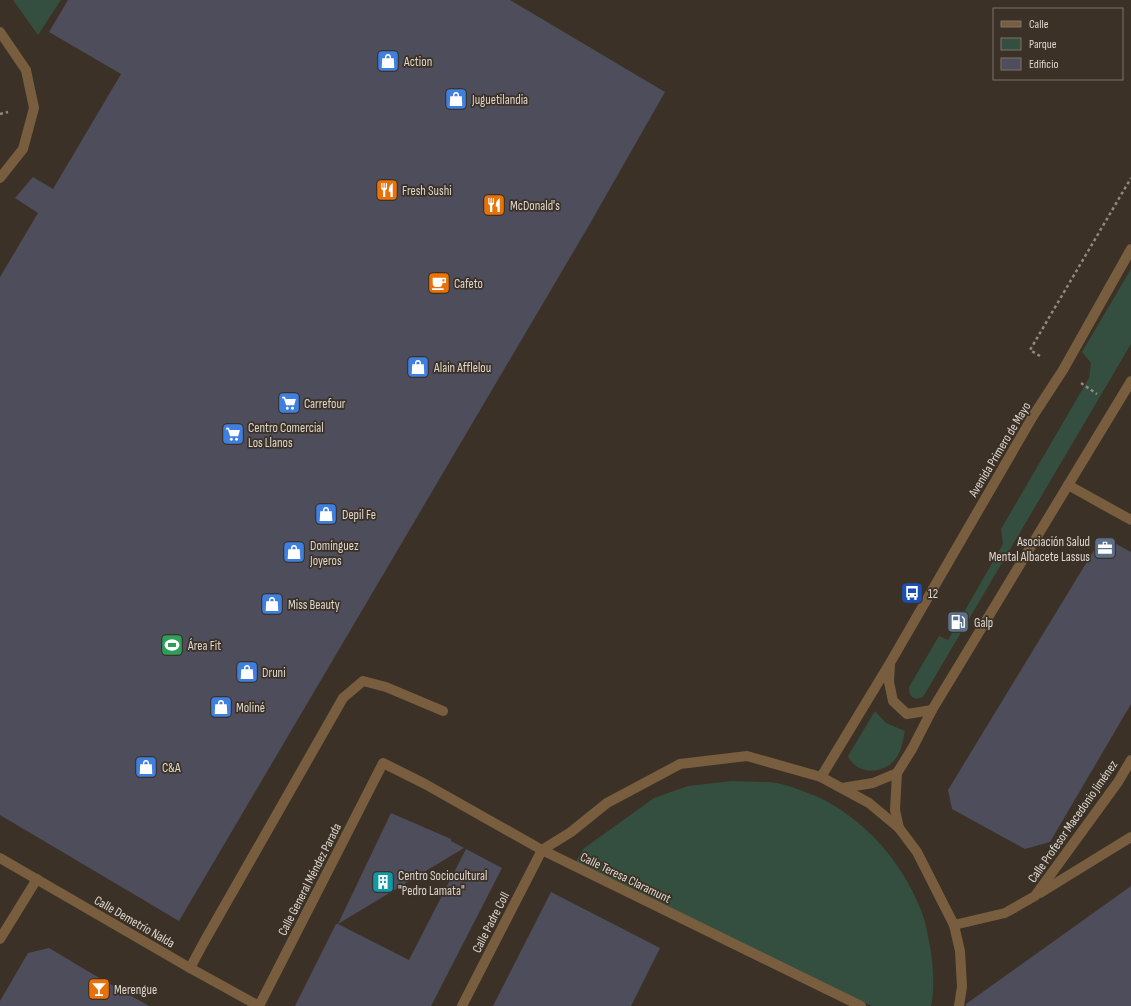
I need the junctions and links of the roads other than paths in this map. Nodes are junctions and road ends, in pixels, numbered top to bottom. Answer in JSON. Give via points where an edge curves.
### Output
{"nodes":[{"id":1,"x":0,"y":32,"type":"edge"},
{"id":2,"x":0,"y":178,"type":"edge"},
{"id":3,"x":1131,"y":249,"type":"edge"},
{"id":4,"x":1131,"y":381,"type":"edge"},
{"id":5,"x":1068,"y":486,"type":"junction"},
{"id":6,"x":1131,"y":520,"type":"edge"},
{"id":7,"x":890,"y":663,"type":"junction"},
{"id":8,"x":932,"y":710,"type":"junction"},
{"id":9,"x":443,"y":711,"type":"dead end"},
{"id":10,"x":1131,"y":760,"type":"edge"},
{"id":11,"x":383,"y":763,"type":"joint"},
{"id":12,"x":897,"y":773,"type":"junction"},
{"id":13,"x":821,"y":777,"type":"junction"},
{"id":14,"x":842,"y":788,"type":"junction"},
{"id":15,"x":899,"y":828,"type":"junction"},
{"id":16,"x":1131,"y":837,"type":"edge"},
{"id":17,"x":542,"y":850,"type":"junction"},
{"id":18,"x":0,"y":858,"type":"edge"},
{"id":19,"x":37,"y":879,"type":"junction"},
{"id":20,"x":1035,"y":896,"type":"junction"},
{"id":21,"x":954,"y":925,"type":"junction"},
{"id":22,"x":0,"y":939,"type":"edge"},
{"id":23,"x":190,"y":968,"type":"junction"},
{"id":24,"x":259,"y":1006,"type":"edge"},
{"id":25,"x":462,"y":1006,"type":"edge"},
{"id":26,"x":861,"y":1006,"type":"edge"},
{"id":27,"x":960,"y":1006,"type":"edge"}],
"edges":[{"from":1,"to":2,"type":"street","via":[[26,70],[34,108],[23,149]]},
{"from":3,"to":7,"type":"street","name":"Avenida Primero de Mayo","via":[[1063,370],[1029,423]]},
{"from":4,"to":5,"type":"street"},
{"from":5,"to":6,"type":"street"},
{"from":5,"to":8,"type":"street"},
{"from":7,"to":8,"type":"street","name":"Avenida Primero de Mayo","via":[[889,682],[893,701],[907,714]]},
{"from":7,"to":13,"type":"street","name":"Avenida Primero de Mayo"},
{"from":8,"to":12,"type":"street"},
{"from":9,"to":23,"type":"street","via":[[386,687],[363,681],[343,698]]},
{"from":10,"to":20,"type":"street","name":"Calle Profesor Macedonio Jiménez","via":[[1118,782]]},
{"from":11,"to":17,"type":"street","name":"Calle Teresa Claramunt"},
{"from":11,"to":24,"type":"street","name":"Calle General Méndez Parada"},
{"from":12,"to":14,"type":"street","via":[[873,783]]},
{"from":12,"to":15,"type":"street","via":[[895,810]]},
{"from":13,"to":14,"type":"street"},
{"from":13,"to":17,"type":"street","via":[[748,756],[680,764],[607,803]]},
{"from":14,"to":15,"type":"street","via":[[869,803]]},
{"from":15,"to":21,"type":"street","via":[[917,852]]},
{"from":16,"to":20,"type":"street","name":"Calle Profesor Macedonio Jiménez"},
{"from":17,"to":25,"type":"street","name":"Calle Padre Coll"},
{"from":17,"to":26,"type":"street","name":"Calle Teresa Claramunt"},
{"from":18,"to":19,"type":"street","name":"Calle Demetrio Nalda"},
{"from":19,"to":22,"type":"street"},
{"from":19,"to":23,"type":"street","name":"Calle Demetrio Nalda"},
{"from":20,"to":21,"type":"street","name":"Calle Profesor Macedonio Jiménez","via":[[1005,913]]},
{"from":21,"to":27,"type":"street","via":[[960,951]]},
{"from":23,"to":24,"type":"street","name":"Calle Demetrio Nalda"}]}
